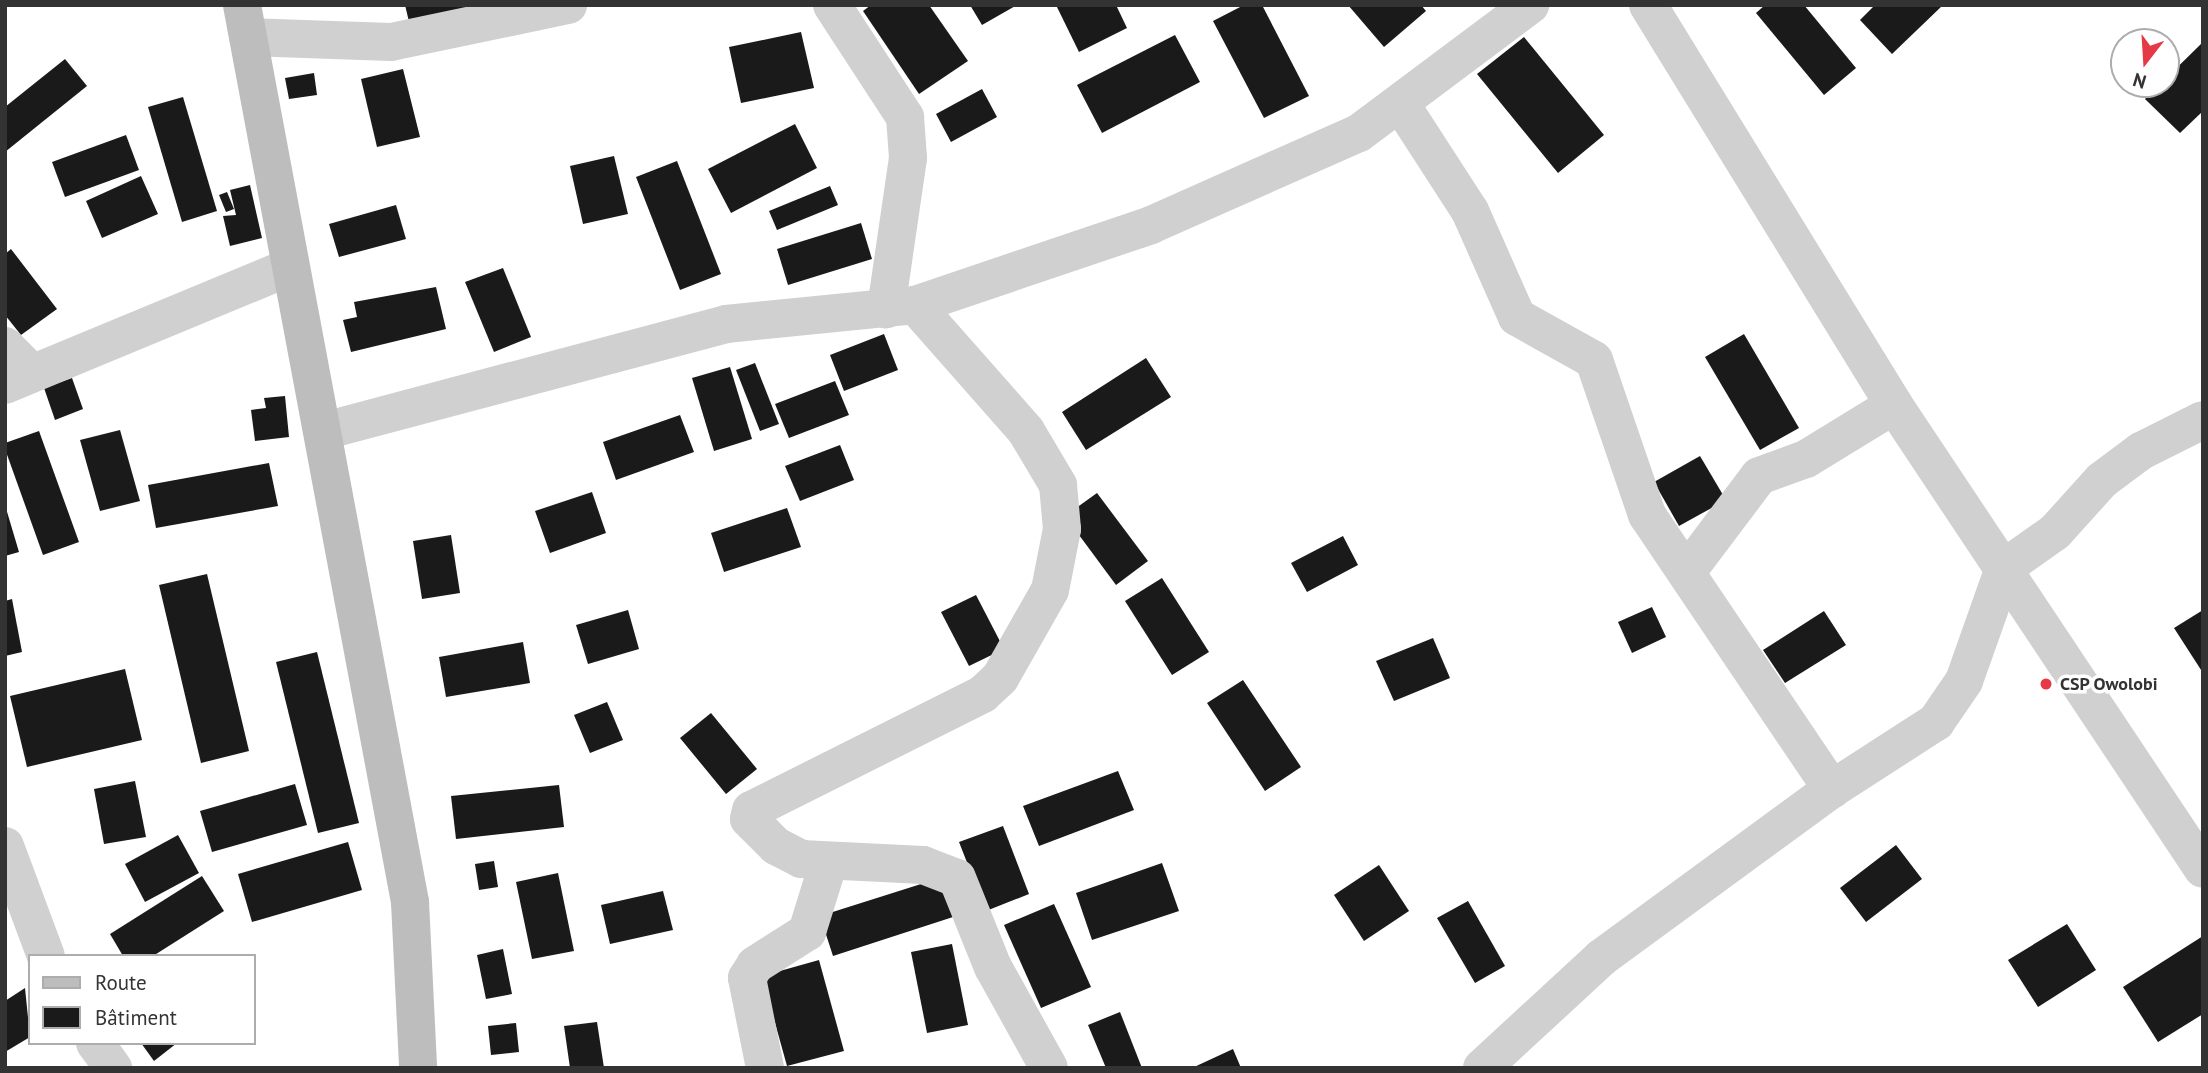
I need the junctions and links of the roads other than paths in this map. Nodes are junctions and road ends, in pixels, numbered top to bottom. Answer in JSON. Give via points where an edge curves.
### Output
{"nodes":[{"id":1,"x":568,"y":5,"type":"edge"},
{"id":2,"x":832,"y":5,"type":"edge"},
{"id":3,"x":1530,"y":5,"type":"edge"},
{"id":4,"x":1648,"y":5,"type":"edge"},
{"id":5,"x":245,"y":21,"type":"edge"},
{"id":6,"x":1402,"y":106,"type":"junction"},
{"id":7,"x":287,"y":268,"type":"junction"},
{"id":8,"x":901,"y":307,"type":"junction"},
{"id":9,"x":5,"y":346,"type":"edge"},
{"id":10,"x":18,"y":379,"type":"edge"},
{"id":11,"x":1894,"y":405,"type":"junction"},
{"id":12,"x":2203,"y":420,"type":"edge"},
{"id":13,"x":324,"y":431,"type":"junction"},
{"id":14,"x":2004,"y":568,"type":"junction"},
{"id":15,"x":1689,"y":569,"type":"junction"},
{"id":16,"x":1832,"y":789,"type":"junction"},
{"id":17,"x":5,"y":846,"type":"edge"},
{"id":18,"x":829,"y":861,"type":"junction"},
{"id":19,"x":2203,"y":869,"type":"edge"},
{"id":20,"x":45,"y":954,"type":"edge"},
{"id":21,"x":96,"y":1045,"type":"edge"},
{"id":22,"x":113,"y":1068,"type":"edge"},
{"id":23,"x":418,"y":1068,"type":"edge"},
{"id":24,"x":765,"y":1068,"type":"edge"},
{"id":25,"x":1049,"y":1068,"type":"edge"},
{"id":26,"x":1482,"y":1068,"type":"edge"}],
"edges":[{"from":1,"to":5,"type":"street","via":[[391,42]]},
{"from":2,"to":8,"type":"street","via":[[905,117],[908,158]]},
{"from":3,"to":6,"type":"street"},
{"from":4,"to":11,"type":"street"},
{"from":5,"to":7,"type":"street"},
{"from":6,"to":8,"type":"street","via":[[1359,133],[1151,225]]},
{"from":6,"to":15,"type":"street","via":[[1469,211],[1517,317],[1594,359],[1647,515]]},
{"from":7,"to":10,"type":"street"},
{"from":7,"to":13,"type":"street"},
{"from":8,"to":13,"type":"street","via":[[726,324]]},
{"from":8,"to":18,"type":"street","via":[[1026,431],[1058,485],[1062,529],[1050,590],[1000,678],[983,694],[751,810],[752,827],[776,846],[801,859]]},
{"from":9,"to":10,"type":"street"},
{"from":11,"to":14,"type":"street"},
{"from":11,"to":15,"type":"street","via":[[1807,459],[1759,476]]},
{"from":12,"to":14,"type":"street","via":[[2141,451],[2102,481],[2055,532]]},
{"from":13,"to":23,"type":"street","via":[[410,902]]},
{"from":14,"to":16,"type":"street","via":[[1964,681],[1936,722]]},
{"from":14,"to":19,"type":"street"},
{"from":15,"to":16,"type":"street"},
{"from":16,"to":26,"type":"street","via":[[1601,958]]},
{"from":17,"to":20,"type":"street"},
{"from":18,"to":24,"type":"street","via":[[807,932],[755,965],[747,978]]},
{"from":18,"to":25,"type":"street","via":[[923,865],[957,878],[993,967]]},
{"from":21,"to":22,"type":"street"}]}
